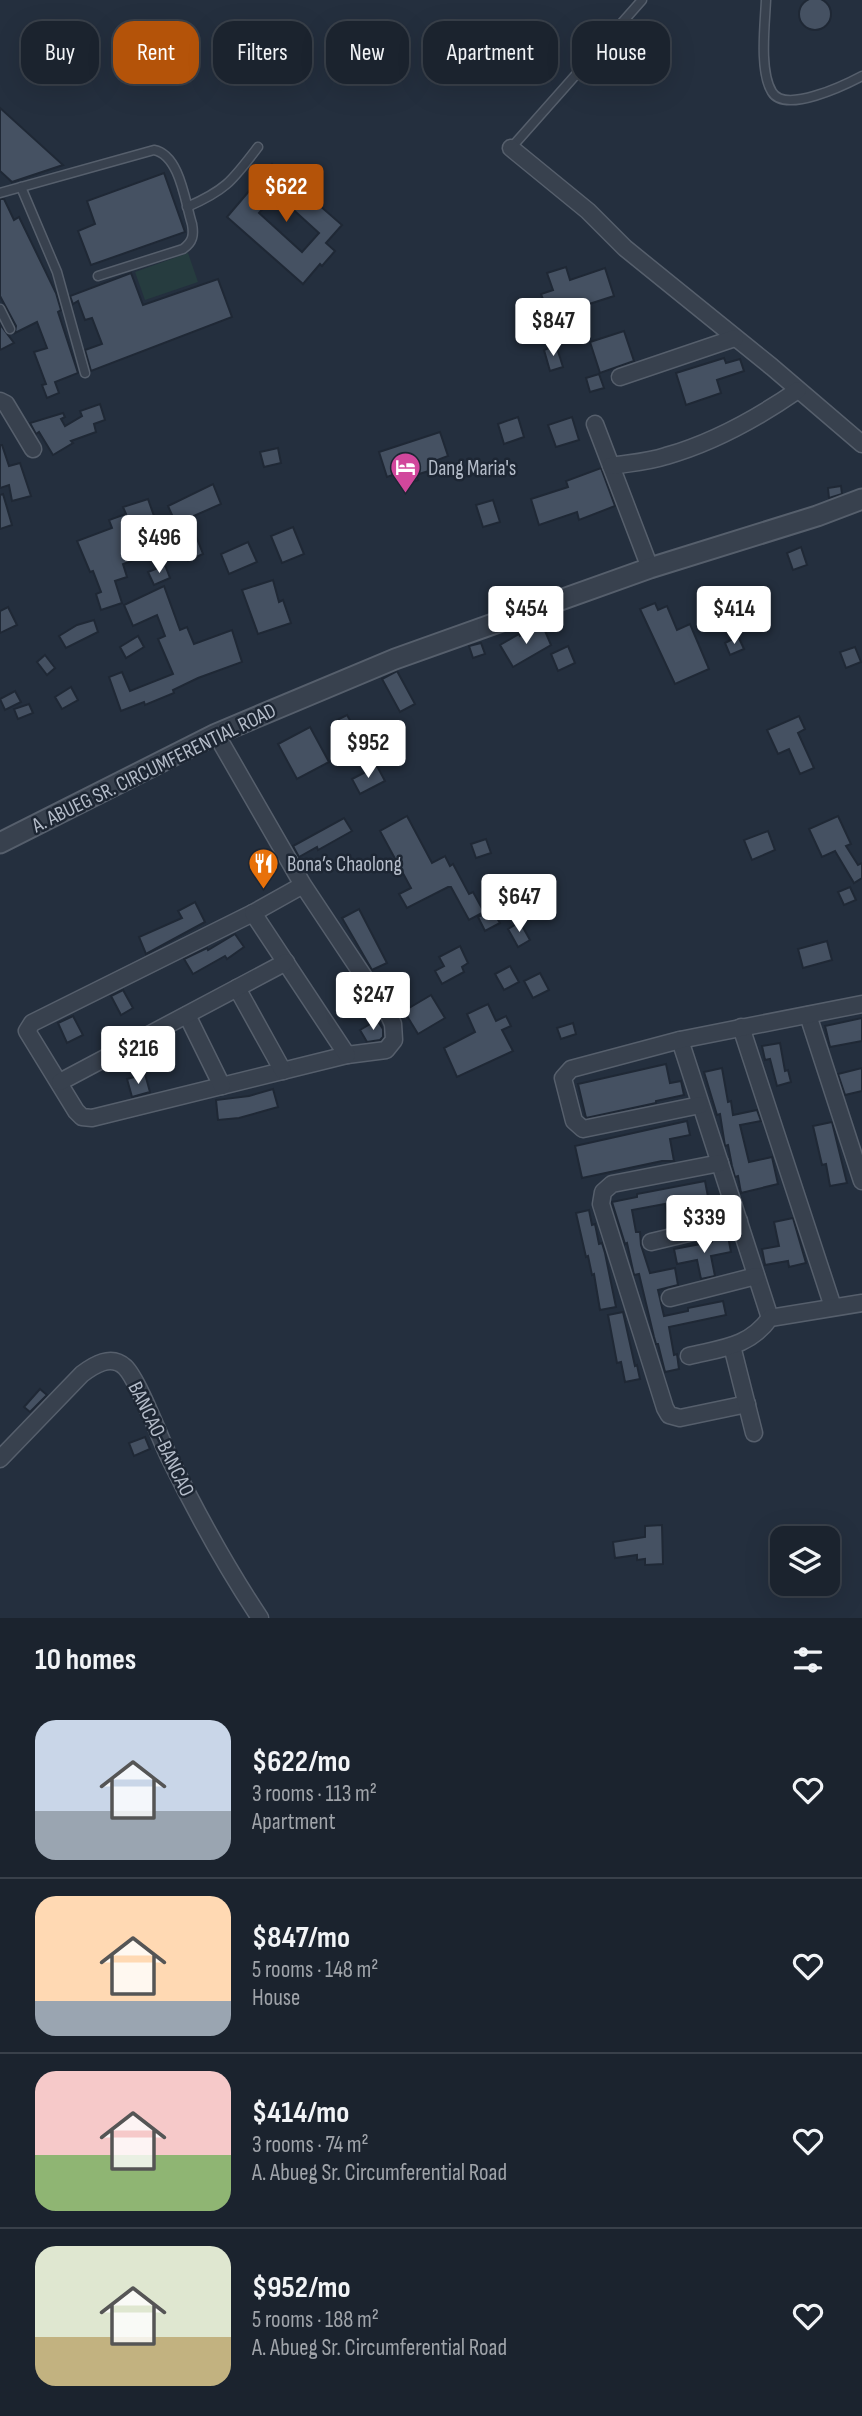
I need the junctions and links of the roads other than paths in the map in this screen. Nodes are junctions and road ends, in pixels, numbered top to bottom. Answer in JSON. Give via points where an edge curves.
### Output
{"nodes":[{"id":1,"x":642,"y":0,"type":"edge"},
{"id":2,"x":766,"y":0,"type":"edge"},
{"id":3,"x":862,"y":76,"type":"edge"},
{"id":4,"x":258,"y":147,"type":"dead end"},
{"id":5,"x":510,"y":148,"type":"joint"},
{"id":6,"x":21,"y":187,"type":"junction"},
{"id":7,"x":0,"y":193,"type":"edge"},
{"id":8,"x":187,"y":208,"type":"junction"},
{"id":9,"x":98,"y":276,"type":"dead end"},
{"id":10,"x":0,"y":309,"type":"edge"},
{"id":11,"x":10,"y":329,"type":"dead end"},
{"id":12,"x":736,"y":338,"type":"junction"},
{"id":13,"x":85,"y":373,"type":"dead end"},
{"id":14,"x":620,"y":377,"type":"dead end"},
{"id":15,"x":798,"y":390,"type":"junction"},
{"id":16,"x":0,"y":401,"type":"edge"},
{"id":17,"x":595,"y":425,"type":"dead end"},
{"id":18,"x":862,"y":444,"type":"edge"},
{"id":19,"x":33,"y":449,"type":"dead end"},
{"id":20,"x":611,"y":466,"type":"junction"},
{"id":21,"x":862,"y":499,"type":"edge"},
{"id":22,"x":650,"y":568,"type":"junction"},
{"id":23,"x":216,"y":734,"type":"junction"},
{"id":24,"x":0,"y":843,"type":"edge"},
{"id":25,"x":303,"y":885,"type":"junction"},
{"id":26,"x":253,"y":913,"type":"junction"},
{"id":27,"x":286,"y":962,"type":"junction"},
{"id":28,"x":237,"y":988,"type":"junction"},
{"id":29,"x":862,"y":1004,"type":"edge"},
{"id":30,"x":187,"y":1015,"type":"junction"},
{"id":31,"x":808,"y":1015,"type":"junction"},
{"id":32,"x":741,"y":1027,"type":"junction"},
{"id":33,"x":680,"y":1041,"type":"junction"},
{"id":34,"x":347,"y":1055,"type":"junction"},
{"id":35,"x":283,"y":1071,"type":"junction"},
{"id":36,"x":60,"y":1083,"type":"junction"},
{"id":37,"x":222,"y":1086,"type":"junction"},
{"id":38,"x":700,"y":1105,"type":"junction"},
{"id":39,"x":720,"y":1163,"type":"junction"},
{"id":40,"x":862,"y":1181,"type":"edge"},
{"id":41,"x":739,"y":1221,"type":"junction"},
{"id":42,"x":651,"y":1242,"type":"dead end"},
{"id":43,"x":756,"y":1276,"type":"junction"},
{"id":44,"x":670,"y":1298,"type":"dead end"},
{"id":45,"x":862,"y":1303,"type":"edge"},
{"id":46,"x":833,"y":1307,"type":"junction"},
{"id":47,"x":770,"y":1318,"type":"junction"},
{"id":48,"x":732,"y":1346,"type":"junction"},
{"id":49,"x":690,"y":1356,"type":"dead end"},
{"id":50,"x":747,"y":1404,"type":"junction"},
{"id":51,"x":754,"y":1433,"type":"dead end"},
{"id":52,"x":0,"y":1459,"type":"edge"},
{"id":53,"x":260,"y":1618,"type":"edge"}],
"edges":[{"from":1,"to":5,"type":"lane"},
{"from":2,"to":3,"type":"lane","via":[[765,64],[776,97],[802,99]]},
{"from":4,"to":8,"type":"lane","via":[[226,187]]},
{"from":5,"to":12,"type":"street"},
{"from":6,"to":7,"type":"lane"},
{"from":6,"to":8,"type":"lane","via":[[154,150],[171,160]]},
{"from":6,"to":13,"type":"lane","via":[[57,272]]},
{"from":8,"to":9,"type":"lane","via":[[194,232],[188,245]]},
{"from":10,"to":11,"type":"lane"},
{"from":12,"to":14,"type":"street"},
{"from":12,"to":15,"type":"street"},
{"from":15,"to":18,"type":"street"},
{"from":15,"to":20,"type":"street","via":[[681,452]]},
{"from":16,"to":19,"type":"street"},
{"from":17,"to":20,"type":"street"},
{"from":20,"to":22,"type":"street"},
{"from":21,"to":22,"type":"street","name":"A. ABUEG SR. CIRCUMFERENTIAL ROAD"},
{"from":22,"to":23,"type":"street","name":"A. ABUEG SR. CIRCUMFERENTIAL ROAD","via":[[395,659]]},
{"from":23,"to":24,"type":"street","name":"A. ABUEG SR. CIRCUMFERENTIAL ROAD"},
{"from":23,"to":25,"type":"street"},
{"from":25,"to":26,"type":"street"},
{"from":25,"to":34,"type":"street","via":[[393,1024],[394,1040],[386,1050]]},
{"from":26,"to":27,"type":"street"},
{"from":26,"to":36,"type":"street","via":[[32,1023],[27,1031]]},
{"from":27,"to":28,"type":"street"},
{"from":27,"to":34,"type":"street"},
{"from":28,"to":30,"type":"street"},
{"from":28,"to":35,"type":"street"},
{"from":29,"to":31,"type":"street"},
{"from":30,"to":36,"type":"street"},
{"from":30,"to":37,"type":"street"},
{"from":31,"to":32,"type":"street"},
{"from":31,"to":40,"type":"street"},
{"from":32,"to":33,"type":"street"},
{"from":32,"to":46,"type":"street"},
{"from":33,"to":38,"type":"street"},
{"from":33,"to":38,"type":"street","via":[[571,1069],[563,1083],[574,1121],[588,1130]]},
{"from":34,"to":35,"type":"street"},
{"from":35,"to":37,"type":"street"},
{"from":36,"to":37,"type":"street","via":[[76,1111],[92,1118]]},
{"from":38,"to":39,"type":"street"},
{"from":39,"to":41,"type":"street"},
{"from":39,"to":50,"type":"street","via":[[612,1184],[603,1192],[601,1205],[669,1415],[680,1418]]},
{"from":41,"to":42,"type":"street"},
{"from":41,"to":43,"type":"street"},
{"from":43,"to":44,"type":"street"},
{"from":43,"to":47,"type":"street"},
{"from":45,"to":46,"type":"street"},
{"from":46,"to":47,"type":"street"},
{"from":47,"to":48,"type":"street","via":[[761,1331]]},
{"from":48,"to":49,"type":"street"},
{"from":48,"to":50,"type":"street"},
{"from":50,"to":51,"type":"street"},
{"from":52,"to":53,"type":"street","name":"BANCAO-BANCAO","via":[[94,1364],[119,1363],[136,1385],[215,1547]]}]}
